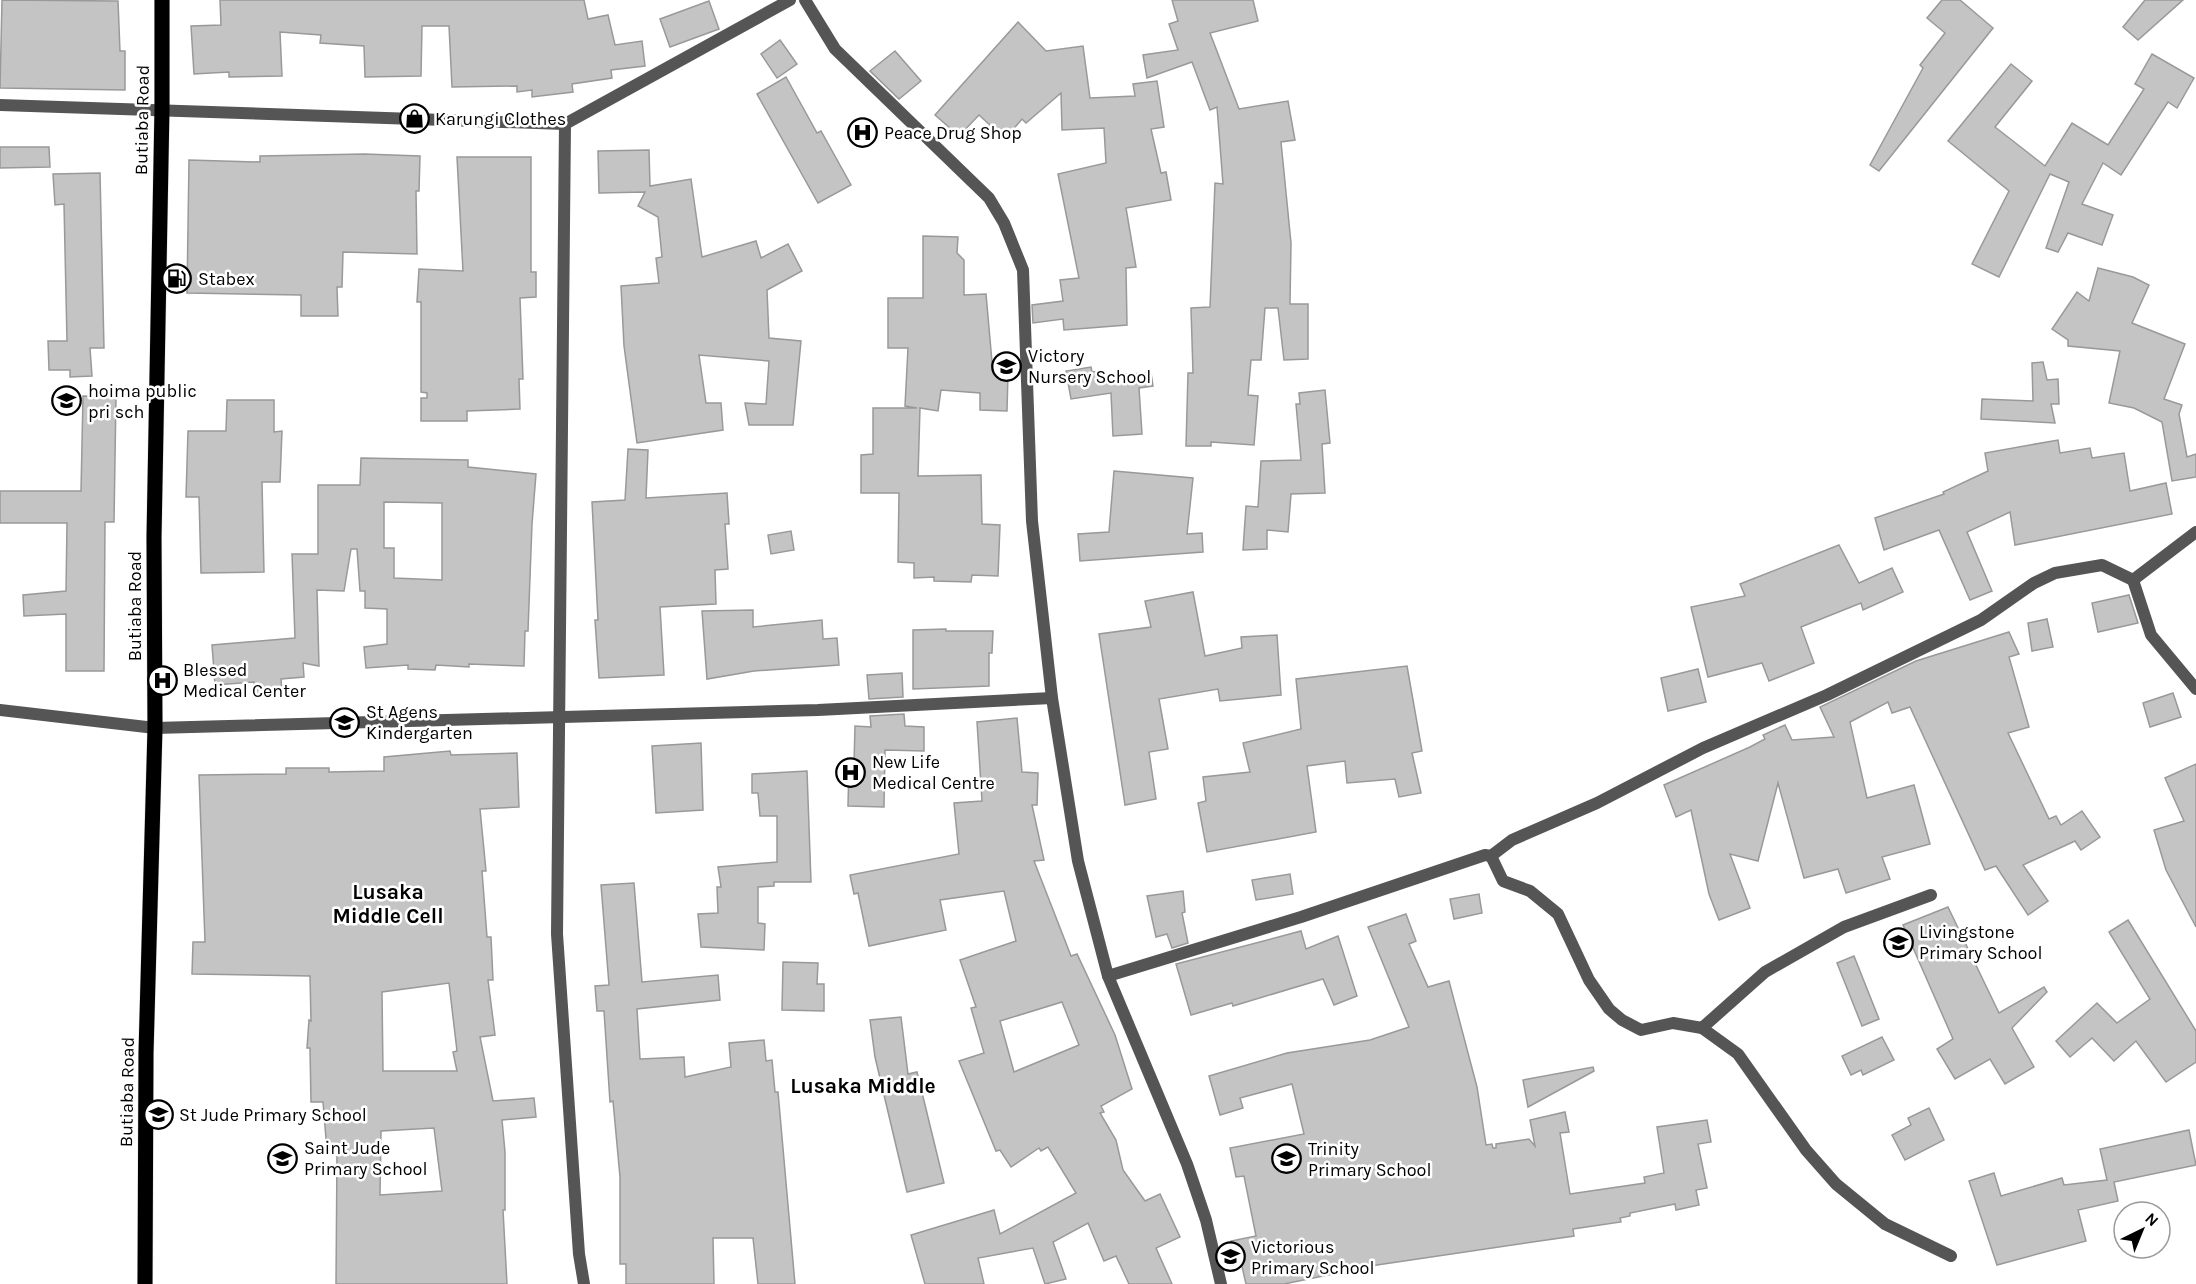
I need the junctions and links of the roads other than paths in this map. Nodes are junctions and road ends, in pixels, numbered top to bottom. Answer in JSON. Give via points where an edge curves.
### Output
{"nodes":[{"id":1,"x":162,"y":0,"type":"edge"},
{"id":2,"x":790,"y":0,"type":"edge"},
{"id":3,"x":805,"y":0,"type":"edge"},
{"id":4,"x":0,"y":105,"type":"edge"},
{"id":5,"x":162,"y":108,"type":"junction"},
{"id":6,"x":565,"y":124,"type":"junction"},
{"id":7,"x":2196,"y":532,"type":"edge"},
{"id":8,"x":2133,"y":580,"type":"junction"},
{"id":9,"x":2196,"y":689,"type":"edge"},
{"id":10,"x":1052,"y":698,"type":"junction"},
{"id":11,"x":0,"y":710,"type":"edge"},
{"id":12,"x":560,"y":716,"type":"junction"},
{"id":13,"x":155,"y":728,"type":"junction"},
{"id":14,"x":1491,"y":855,"type":"junction"},
{"id":15,"x":1931,"y":895,"type":"dead end"},
{"id":16,"x":1108,"y":976,"type":"junction"},
{"id":17,"x":1702,"y":1028,"type":"junction"},
{"id":18,"x":1951,"y":1256,"type":"dead end"},
{"id":19,"x":145,"y":1284,"type":"edge"},
{"id":20,"x":584,"y":1284,"type":"edge"},
{"id":21,"x":1221,"y":1284,"type":"edge"}],
"edges":[{"from":1,"to":5,"type":"main road","name":"Butiaba Road"},
{"from":2,"to":6,"type":"street"},
{"from":3,"to":10,"type":"street","via":[[835,49],[989,198],[1023,270],[1032,521]]},
{"from":4,"to":5,"type":"street"},
{"from":5,"to":6,"type":"street"},
{"from":5,"to":13,"type":"main road","name":"Butiaba Road","via":[[154,537]]},
{"from":6,"to":12,"type":"street"},
{"from":7,"to":8,"type":"street"},
{"from":8,"to":9,"type":"street","via":[[2151,635]]},
{"from":8,"to":14,"type":"street","via":[[2102,565],[2055,573],[1981,620],[1827,695],[1703,748],[1597,803],[1512,840]]},
{"from":10,"to":12,"type":"street","via":[[818,710]]},
{"from":10,"to":16,"type":"street","via":[[1078,861]]},
{"from":11,"to":13,"type":"street"},
{"from":12,"to":13,"type":"street"},
{"from":12,"to":20,"type":"street","via":[[557,934]]},
{"from":13,"to":19,"type":"main road","name":"Butiaba Road","via":[[146,1053]]},
{"from":14,"to":16,"type":"street"},
{"from":14,"to":17,"type":"street","via":[[1503,881],[1530,891],[1558,914],[1589,980],[1616,1015],[1641,1030],[1673,1023]]},
{"from":15,"to":17,"type":"street","via":[[1844,927],[1765,972]]},
{"from":16,"to":21,"type":"street","via":[[1187,1164],[1206,1220]]},
{"from":17,"to":18,"type":"street","via":[[1738,1054],[1800,1142],[1836,1184],[1885,1224]]}]}
